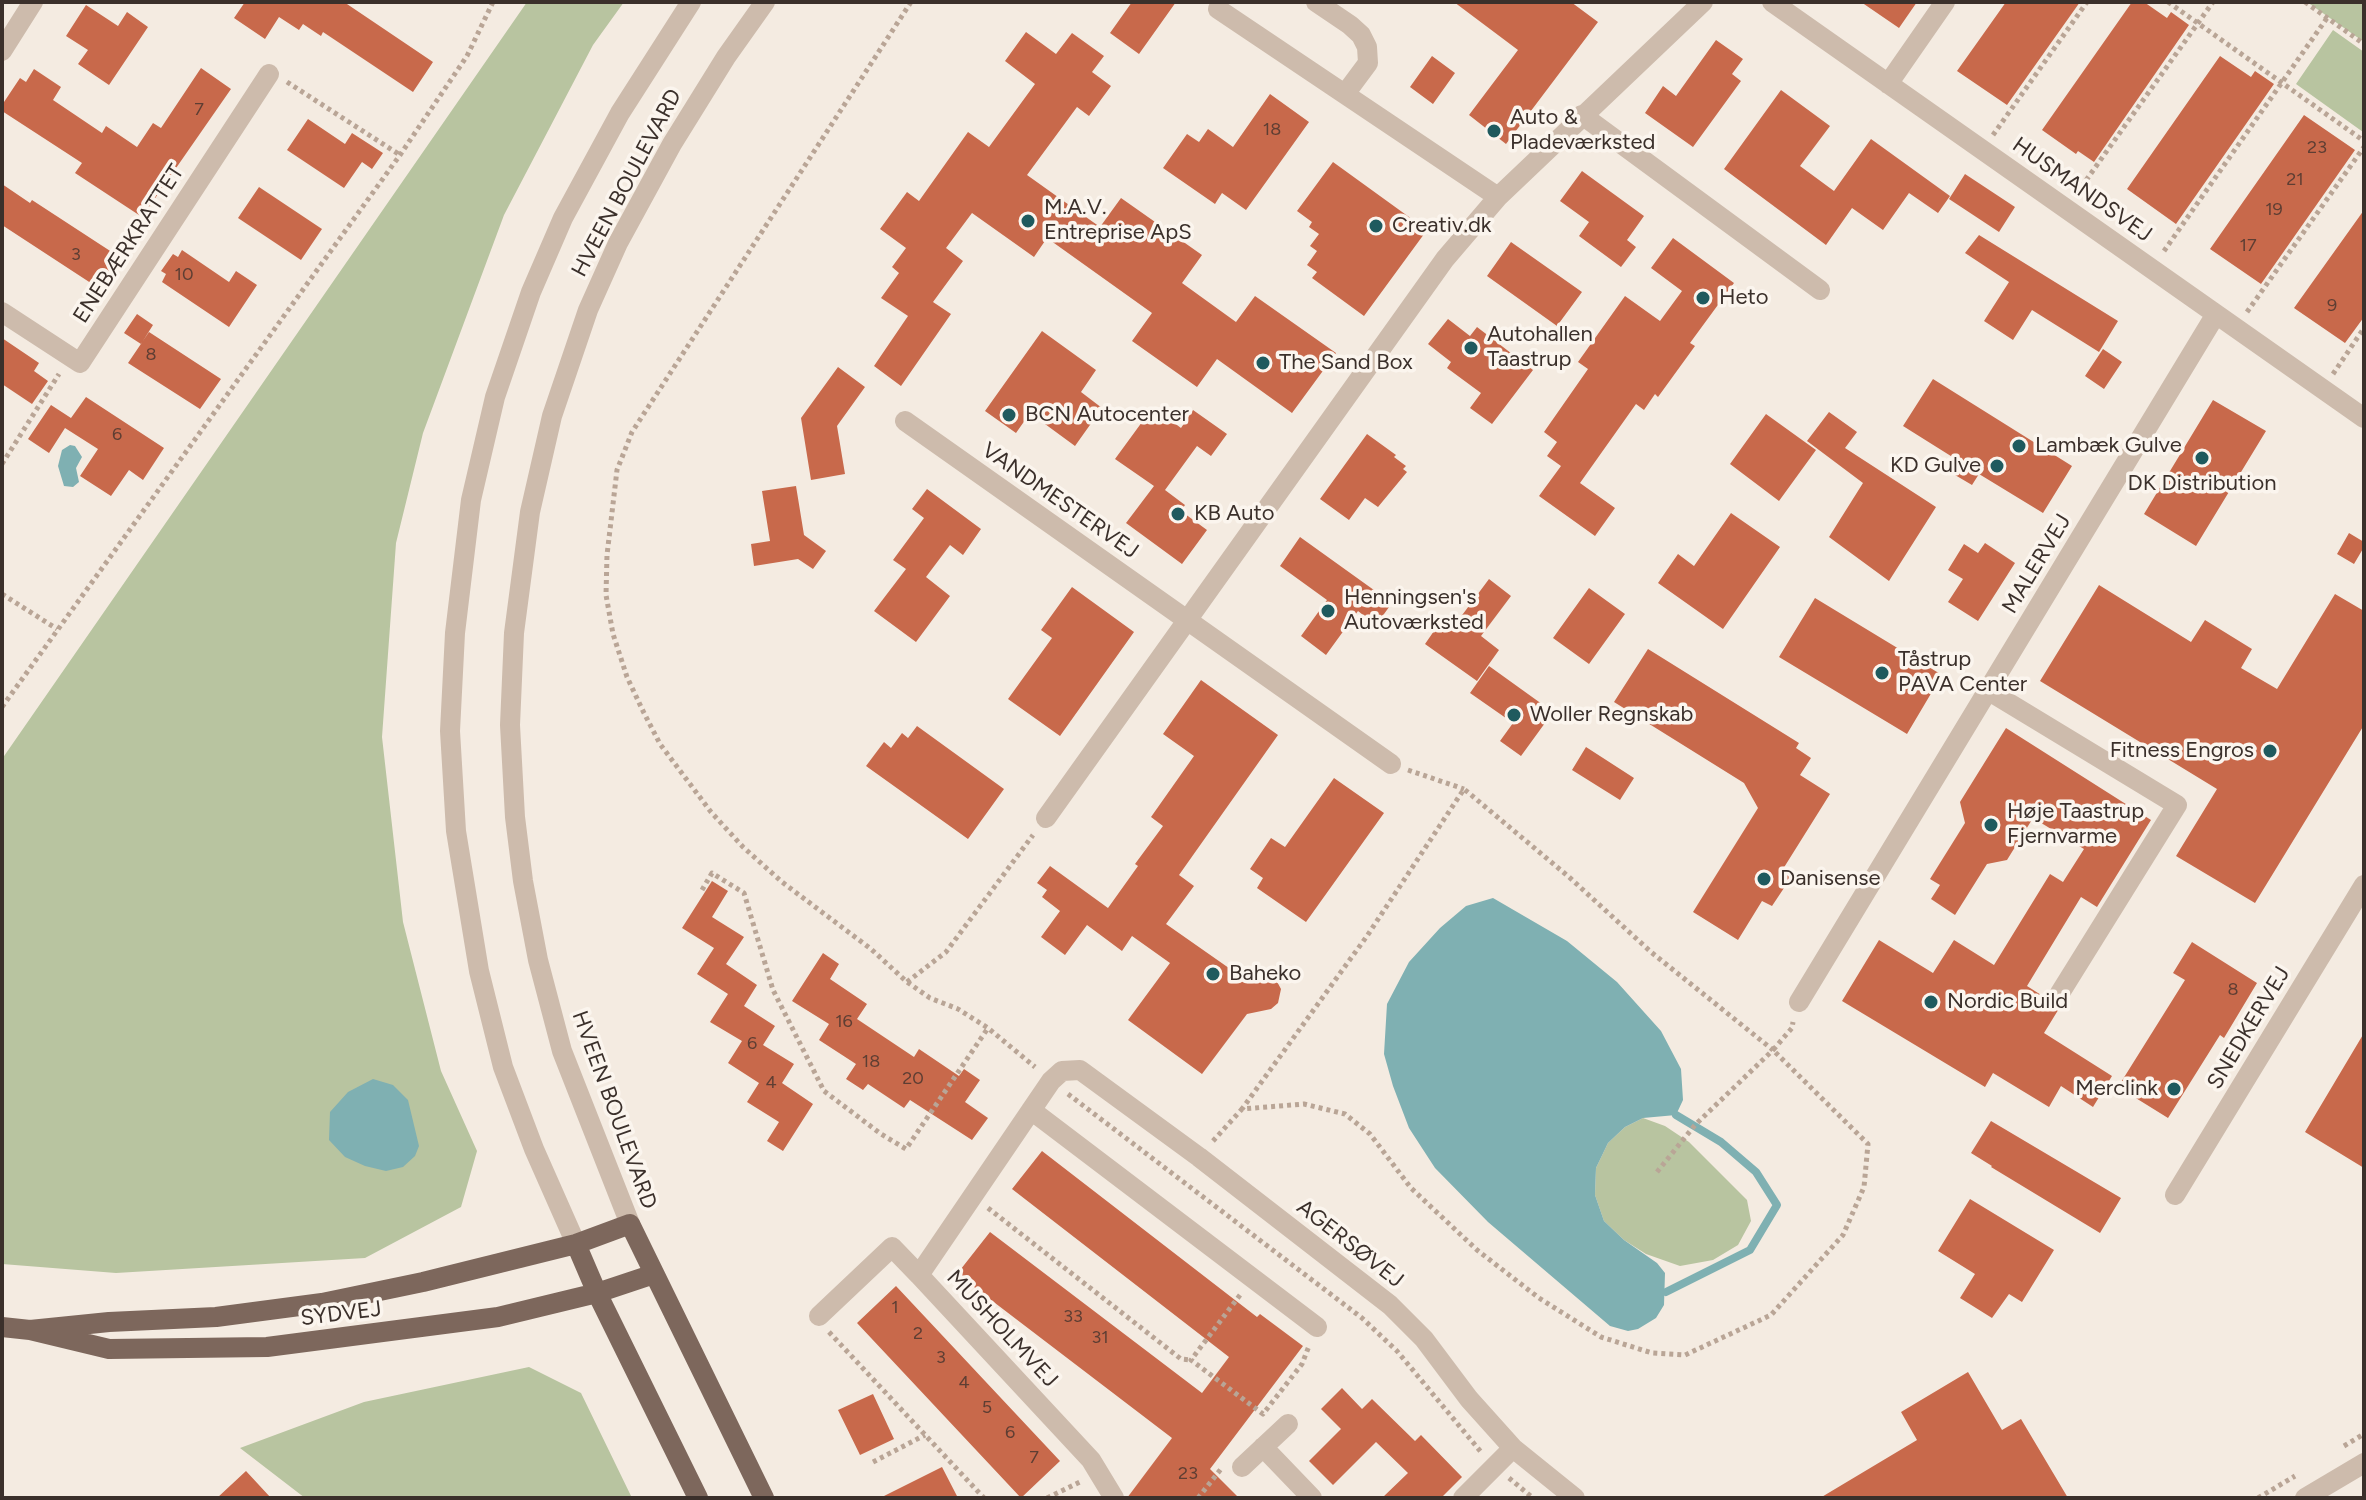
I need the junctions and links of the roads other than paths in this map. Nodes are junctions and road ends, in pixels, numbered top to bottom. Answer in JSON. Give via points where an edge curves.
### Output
{"nodes":[{"id":1,"x":33,"y":2,"type":"edge"},
{"id":2,"x":691,"y":2,"type":"edge"},
{"id":3,"x":765,"y":2,"type":"edge"},
{"id":4,"x":1316,"y":2,"type":"edge"},
{"id":5,"x":1703,"y":2,"type":"edge"},
{"id":6,"x":1772,"y":2,"type":"edge"},
{"id":7,"x":1945,"y":2,"type":"edge"},
{"id":8,"x":1218,"y":9,"type":"dead end"},
{"id":9,"x":2,"y":51,"type":"edge"},
{"id":10,"x":269,"y":74,"type":"road end"},
{"id":11,"x":1888,"y":84,"type":"junction"},
{"id":12,"x":1345,"y":94,"type":"junction"},
{"id":13,"x":1582,"y":115,"type":"junction"},
{"id":14,"x":1498,"y":197,"type":"junction"},
{"id":15,"x":1820,"y":290,"type":"dead end"},
{"id":16,"x":2,"y":312,"type":"edge"},
{"id":17,"x":2216,"y":314,"type":"junction"},
{"id":18,"x":2364,"y":418,"type":"edge"},
{"id":19,"x":905,"y":421,"type":"dead end"},
{"id":20,"x":1187,"y":621,"type":"junction"},
{"id":21,"x":1989,"y":691,"type":"junction"},
{"id":22,"x":1391,"y":764,"type":"road end"},
{"id":23,"x":1046,"y":818,"type":"road end"},
{"id":24,"x":2364,"y":885,"type":"edge"},
{"id":25,"x":2060,"y":993,"type":"dead end"},
{"id":26,"x":1799,"y":1002,"type":"road end"},
{"id":27,"x":1057,"y":1076,"type":"joint"},
{"id":28,"x":1031,"y":1110,"type":"junction"},
{"id":29,"x":2175,"y":1195,"type":"dead end"},
{"id":30,"x":630,"y":1224,"type":"junction"},
{"id":31,"x":576,"y":1244,"type":"junction"},
{"id":32,"x":654,"y":1274,"type":"junction"},
{"id":33,"x":919,"y":1275,"type":"junction"},
{"id":34,"x":597,"y":1293,"type":"junction"},
{"id":35,"x":819,"y":1316,"type":"road end"},
{"id":36,"x":2,"y":1327,"type":"edge"},
{"id":37,"x":1317,"y":1327,"type":"road end"},
{"id":38,"x":30,"y":1330,"type":"junction"},
{"id":39,"x":1288,"y":1424,"type":"dead end"},
{"id":40,"x":1263,"y":1447,"type":"junction"},
{"id":41,"x":1513,"y":1448,"type":"junction"},
{"id":42,"x":2364,"y":1463,"type":"edge"},
{"id":43,"x":1242,"y":1467,"type":"dead end"},
{"id":44,"x":698,"y":1498,"type":"edge"},
{"id":45,"x":764,"y":1498,"type":"edge"},
{"id":46,"x":1114,"y":1498,"type":"edge"},
{"id":47,"x":1312,"y":1498,"type":"edge"},
{"id":48,"x":1463,"y":1498,"type":"edge"},
{"id":49,"x":1575,"y":1498,"type":"edge"},
{"id":50,"x":2305,"y":1498,"type":"edge"}],
"edges":[{"from":1,"to":9,"type":"street"},
{"from":2,"to":31,"type":"street","name":"HVEEN BOULEVARD","via":[[620,113],[563,218],[531,292],[495,397],[471,500],[455,633],[450,731],[456,831],[479,971],[503,1067]]},
{"from":3,"to":30,"type":"street","name":"HVEEN BOULEVARD","via":[[672,144],[588,310],[552,416],[530,512],[514,633],[510,725],[515,817],[538,960],[562,1051]]},
{"from":4,"to":12,"type":"street","via":[[1350,25],[1367,47],[1368,63]]},
{"from":5,"to":13,"type":"street"},
{"from":6,"to":11,"type":"street","name":"HUSMANDSVEJ"},
{"from":7,"to":11,"type":"street"},
{"from":8,"to":12,"type":"street"},
{"from":10,"to":16,"type":"street","name":"ENEBÆRKRATTET","via":[[80,363]]},
{"from":11,"to":17,"type":"street","name":"HUSMANDSVEJ"},
{"from":12,"to":14,"type":"street"},
{"from":13,"to":14,"type":"street"},
{"from":13,"to":15,"type":"street"},
{"from":14,"to":20,"type":"street","via":[[1445,259]]},
{"from":17,"to":18,"type":"street","name":"HUSMANDSVEJ"},
{"from":17,"to":21,"type":"street","name":"MALERVEJ"},
{"from":19,"to":20,"type":"street","name":"VANDMESTERVEJ"},
{"from":20,"to":22,"type":"street","name":"VANDMESTERVEJ"},
{"from":20,"to":23,"type":"street"},
{"from":21,"to":25,"type":"street","via":[[2177,805]]},
{"from":21,"to":26,"type":"street","name":"MALERVEJ"},
{"from":24,"to":29,"type":"street","name":"SNEDKERVEJ"},
{"from":27,"to":28,"type":"street","name":"MUSHOLMVEJ"},
{"from":27,"to":41,"type":"street","name":"AGERSØVEJ","via":[[1080,1070],[1390,1305]]},
{"from":28,"to":33,"type":"street","name":"MUSHOLMVEJ"},
{"from":28,"to":37,"type":"street"},
{"from":30,"to":31,"type":"main road","name":"SYDVEJ"},
{"from":30,"to":32,"type":"main road","name":"HVEEN BOULEVARD"},
{"from":31,"to":34,"type":"main road","name":"HVEEN BOULEVARD"},
{"from":31,"to":38,"type":"main road","name":"SYDVEJ","via":[[322,1303],[216,1317]]},
{"from":32,"to":34,"type":"main road","name":"SYDVEJ"},
{"from":32,"to":45,"type":"main road","name":"HVEEN BOULEVARD"},
{"from":33,"to":35,"type":"street","via":[[892,1247]]},
{"from":33,"to":46,"type":"street","name":"MUSHOLMVEJ","via":[[1091,1460]]},
{"from":34,"to":38,"type":"main road","name":"SYDVEJ","via":[[485,1319],[267,1347],[109,1349]]},
{"from":34,"to":44,"type":"main road","name":"HVEEN BOULEVARD"},
{"from":36,"to":38,"type":"main road","name":"SYDVEJ"},
{"from":39,"to":40,"type":"street"},
{"from":40,"to":43,"type":"street"},
{"from":40,"to":47,"type":"street"},
{"from":41,"to":48,"type":"street"},
{"from":41,"to":49,"type":"street","name":"AGERSØVEJ"},
{"from":42,"to":50,"type":"street"}]}
